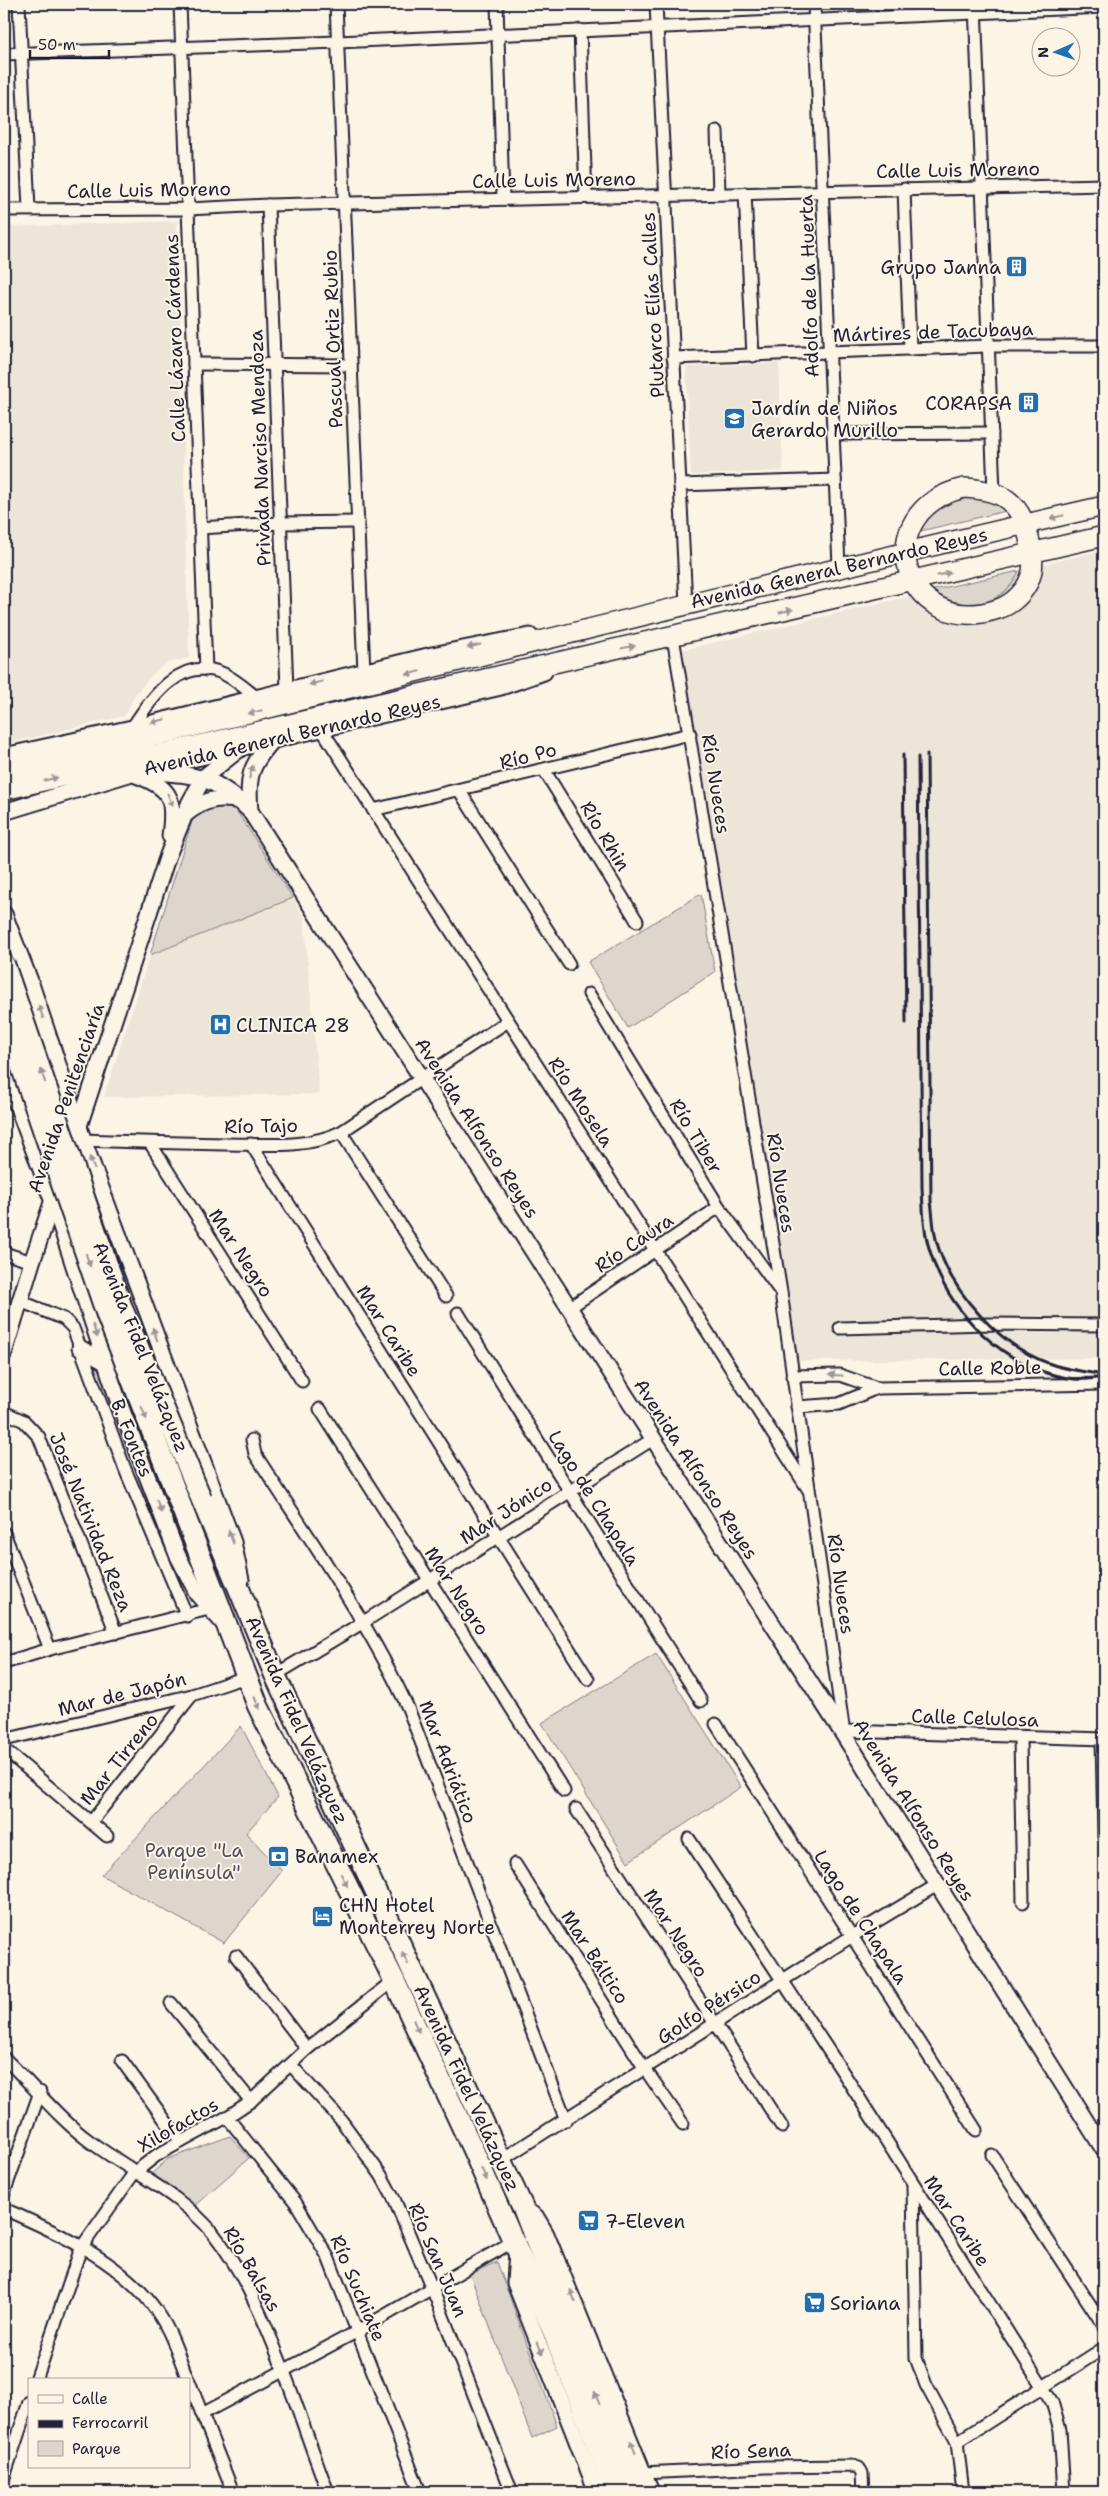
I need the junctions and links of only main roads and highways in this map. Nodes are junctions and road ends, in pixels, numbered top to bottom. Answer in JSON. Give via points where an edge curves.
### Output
{"nodes":[{"id":1,"x":1104,"y":506,"type":"edge"},
{"id":2,"x":1026,"y":524,"type":"junction"},
{"id":3,"x":1104,"y":536,"type":"edge"},
{"id":4,"x":905,"y":551,"type":"junction"},
{"id":5,"x":1033,"y":552,"type":"junction"},
{"id":6,"x":911,"y":581,"type":"junction"},
{"id":7,"x":4,"y":773,"type":"edge"},
{"id":8,"x":4,"y":790,"type":"edge"},
{"id":9,"x":4,"y":964,"type":"edge"},
{"id":10,"x":4,"y":1016,"type":"edge"},
{"id":11,"x":559,"y":2322,"type":"junction"},
{"id":12,"x":615,"y":2492,"type":"edge"},
{"id":13,"x":633,"y":2492,"type":"edge"}],
"edges":[{"from":1,"to":2,"type":"main road","name":"Avenida General Bernardo Reyes","one_way":true},
{"from":2,"to":4,"type":"main road","name":"Avenida General Bernardo Reyes"},
{"from":2,"to":4,"type":"main road","via":[[1018,509],[994,492],[964,488],[934,498],[919,512],[909,531]]},
{"from":2,"to":5,"type":"main road"},
{"from":3,"to":5,"type":"main road","name":"Avenida General Bernardo Reyes"},
{"from":4,"to":6,"type":"main road"},
{"from":4,"to":7,"type":"main road","name":"Avenida General Bernardo Reyes","one_way":true},
{"from":6,"to":5,"type":"main road","name":"Avenida General Bernardo Reyes","one_way":true},
{"from":5,"to":6,"type":"main road","via":[[1030,580],[1019,595],[1002,608],[982,614],[960,615],[941,608],[924,598]]},
{"from":8,"to":6,"type":"main road","name":"Avenida General Bernardo Reyes","one_way":true},
{"from":11,"to":9,"type":"highway","name":"Avenida Fidel Velázquez","one_way":true,"bridge":true,"via":[[523,2208],[275,1675],[122,1308]]},
{"from":10,"to":11,"type":"highway","name":"Avenida Fidel Velázquez","one_way":true,"bridge":true,"via":[[104,1309],[246,1677],[394,1980],[515,2246]]},
{"from":11,"to":12,"type":"highway","name":"Avenida Fidel Velázquez"},
{"from":13,"to":11,"type":"highway","name":"Avenida Fidel Velázquez","one_way":true}]}
